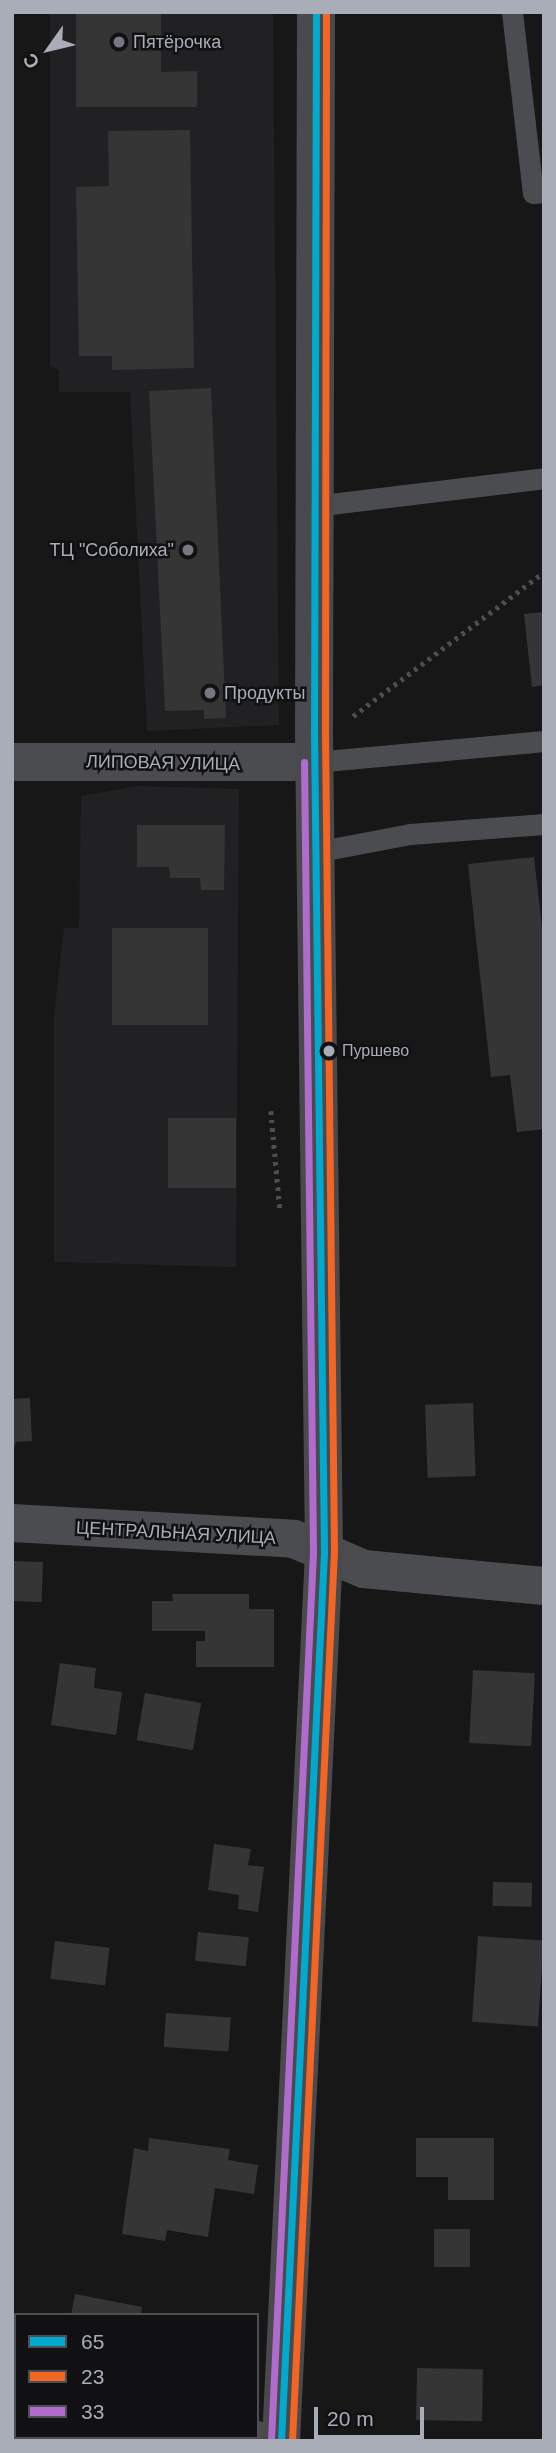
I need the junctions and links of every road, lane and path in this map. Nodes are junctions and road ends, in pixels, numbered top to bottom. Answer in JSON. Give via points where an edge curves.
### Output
{"nodes":[{"id":1,"x":316,"y":12,"type":"edge"},
{"id":2,"x":512,"y":12,"type":"edge"},
{"id":3,"x":544,"y":192,"type":"edge"},
{"id":4,"x":544,"y":478,"type":"edge"},
{"id":5,"x":314,"y":506,"type":"junction"},
{"id":6,"x":544,"y":572,"type":"edge"},
{"id":7,"x":544,"y":741,"type":"edge"},
{"id":8,"x":314,"y":747,"type":"junction"},
{"id":9,"x":12,"y":762,"type":"edge"},
{"id":10,"x":544,"y":824,"type":"edge"},
{"id":11,"x":315,"y":852,"type":"junction"},
{"id":12,"x":12,"y":1524,"type":"edge"},
{"id":13,"x":324,"y":1552,"type":"junction"},
{"id":14,"x":544,"y":1586,"type":"edge"},
{"id":15,"x":281,"y":2441,"type":"edge"}],
"edges":[{"from":1,"to":5,"type":"main road"},
{"from":2,"to":3,"type":"lane","via":[[533,193]]},
{"from":4,"to":5,"type":"lane"},
{"from":5,"to":8,"type":"main road"},
{"from":6,"to":8,"type":"path"},
{"from":7,"to":8,"type":"lane"},
{"from":8,"to":9,"type":"street","name":"ЛИПОВАЯ УЛИЦА"},
{"from":8,"to":11,"type":"main road"},
{"from":10,"to":11,"type":"lane","via":[[410,834]]},
{"from":11,"to":13,"type":"main road"},
{"from":12,"to":13,"type":"street","name":"ЦЕНТРАЛЬНАЯ УЛИЦА","via":[[294,1539]]},
{"from":13,"to":14,"type":"street","name":"ЦЕНТРАЛЬНАЯ УЛИЦА","via":[[364,1569]]},
{"from":13,"to":15,"type":"main road"}]}
